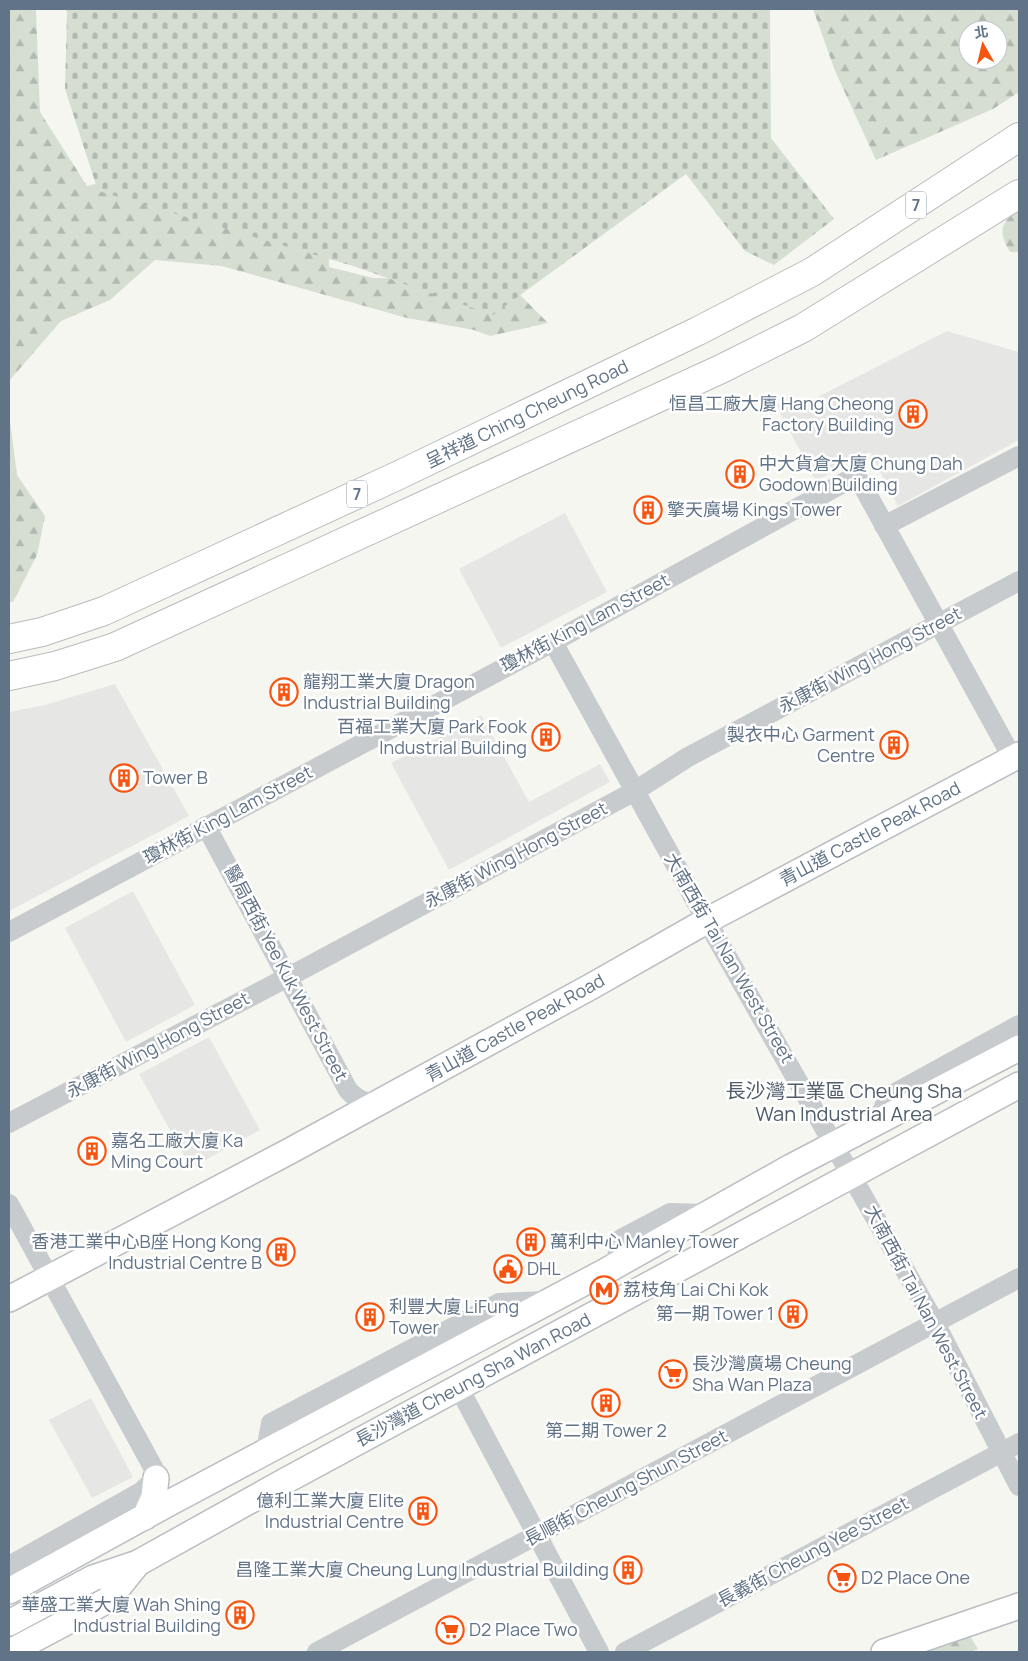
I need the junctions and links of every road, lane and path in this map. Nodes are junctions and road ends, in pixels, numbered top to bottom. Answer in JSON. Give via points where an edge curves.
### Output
{"nodes":[{"id":1,"x":1019,"y":137,"type":"edge"},
{"id":2,"x":1019,"y":194,"type":"edge"},
{"id":3,"x":1019,"y":456,"type":"edge"},
{"id":4,"x":884,"y":526,"type":"junction"},
{"id":5,"x":1019,"y":581,"type":"edge"},
{"id":6,"x":937,"y":624,"type":"junction"},
{"id":7,"x":9,"y":639,"type":"edge"},
{"id":8,"x":553,"y":642,"type":"junction"},
{"id":9,"x":9,"y":676,"type":"edge"},
{"id":10,"x":1016,"y":757,"type":"edge"},
{"id":11,"x":636,"y":791,"type":"junction"},
{"id":12,"x":206,"y":826,"type":"junction"},
{"id":13,"x":708,"y":920,"type":"junction"},
{"id":14,"x":9,"y":932,"type":"edge"},
{"id":15,"x":289,"y":977,"type":"junction"},
{"id":16,"x":1019,"y":1026,"type":"edge"},
{"id":17,"x":1019,"y":1048,"type":"edge"},
{"id":18,"x":1019,"y":1085,"type":"edge"},
{"id":19,"x":378,"y":1103,"type":"junction"},
{"id":20,"x":9,"y":1123,"type":"edge"},
{"id":21,"x":877,"y":1124,"type":"junction"},
{"id":22,"x":835,"y":1145,"type":"junction"},
{"id":23,"x":853,"y":1176,"type":"junction"},
{"id":24,"x":9,"y":1204,"type":"edge"},
{"id":25,"x":48,"y":1278,"type":"junction"},
{"id":26,"x":1019,"y":1278,"type":"edge"},
{"id":27,"x":9,"y":1299,"type":"edge"},
{"id":28,"x":935,"y":1323,"type":"junction"},
{"id":29,"x":459,"y":1388,"type":"junction"},
{"id":30,"x":1019,"y":1443,"type":"edge"},
{"id":31,"x":1000,"y":1453,"type":"junction"},
{"id":32,"x":156,"y":1478,"type":"junction"},
{"id":33,"x":1019,"y":1486,"type":"edge"},
{"id":34,"x":145,"y":1517,"type":"junction"},
{"id":35,"x":536,"y":1535,"type":"junction"},
{"id":36,"x":138,"y":1563,"type":"junction"},
{"id":37,"x":9,"y":1566,"type":"edge"},
{"id":38,"x":9,"y":1591,"type":"edge"},
{"id":39,"x":1019,"y":1606,"type":"edge"},
{"id":40,"x":9,"y":1623,"type":"edge"},
{"id":41,"x":10,"y":1652,"type":"edge"},
{"id":42,"x":317,"y":1652,"type":"edge"},
{"id":43,"x":598,"y":1652,"type":"edge"},
{"id":44,"x":625,"y":1652,"type":"edge"},
{"id":45,"x":884,"y":1652,"type":"edge"}],
"edges":[{"from":1,"to":7,"type":"highway","name":"呈祥道 Ching Cheung Road","number":"7","via":[[812,272],[698,331],[399,475],[104,611],[42,632]]},
{"from":2,"to":9,"type":"highway","name":"呈祥道 Ching Cheung Road","number":"7","via":[[803,328],[721,369],[115,647]]},
{"from":3,"to":4,"type":"street"},
{"from":4,"to":6,"type":"street"},
{"from":4,"to":8,"type":"street","name":"瓊林街 King Lam Street","via":[[865,490],[854,477]]},
{"from":5,"to":6,"type":"street","name":"永康街 Wing Hong Street"},
{"from":6,"to":10,"type":"street"},
{"from":6,"to":11,"type":"street","name":"永康街 Wing Hong Street","via":[[688,757]]},
{"from":8,"to":11,"type":"street","name":"大南西街 Tai Nan West Street"},
{"from":8,"to":12,"type":"street","name":"瓊林街 King Lam Street"},
{"from":10,"to":13,"type":"main road","name":"青山道 Castle Peak Road"},
{"from":11,"to":13,"type":"street","name":"大南西街 Tai Nan West Street"},
{"from":11,"to":15,"type":"street","name":"永康街 Wing Hong Street"},
{"from":12,"to":14,"type":"street","name":"瓊林街 King Lam Street"},
{"from":12,"to":15,"type":"street","name":"醫局西街 Yee Kuk West Street"},
{"from":13,"to":19,"type":"main road","name":"青山道 Castle Peak Road"},
{"from":13,"to":22,"type":"street","name":"大南西街 Tai Nan West Street"},
{"from":15,"to":19,"type":"street","name":"醫局西街 Yee Kuk West Street","via":[[348,1090],[365,1103]]},
{"from":15,"to":20,"type":"street","name":"永康街 Wing Hong Street"},
{"from":16,"to":21,"type":"street","via":[[888,1097]]},
{"from":17,"to":21,"type":"main road","name":"長沙灣道 Cheung Sha Wan Road"},
{"from":18,"to":23,"type":"main road","name":"長沙灣道 Cheung Sha Wan Road"},
{"from":19,"to":25,"type":"main road","name":"青山道 Castle Peak Road"},
{"from":21,"to":22,"type":"main road","name":"長沙灣道 Cheung Sha Wan Road"},
{"from":22,"to":23,"type":"street","name":"大南西街 Tai Nan West Street"},
{"from":22,"to":34,"type":"main road","name":"長沙灣道 Cheung Sha Wan Road"},
{"from":23,"to":28,"type":"street","name":"大南西街 Tai Nan West Street"},
{"from":23,"to":29,"type":"main road","name":"長沙灣道 Cheung Sha Wan Road"},
{"from":24,"to":25,"type":"street"},
{"from":25,"to":27,"type":"main road","name":"青山道 Castle Peak Road"},
{"from":25,"to":32,"type":"street","via":[[154,1469]]},
{"from":26,"to":28,"type":"street","name":"長順街 Cheung Shun Street"},
{"from":28,"to":31,"type":"street","name":"大南西街 Tai Nan West Street"},
{"from":28,"to":35,"type":"street","name":"長順街 Cheung Shun Street"},
{"from":29,"to":35,"type":"street"},
{"from":29,"to":36,"type":"main road","name":"長沙灣道 Cheung Sha Wan Road"},
{"from":30,"to":31,"type":"street","name":"長義街 Cheung Yee Street"},
{"from":31,"to":33,"type":"street","name":"大南西街 Tai Nan West Street"},
{"from":31,"to":44,"type":"street","name":"長義街 Cheung Yee Street"},
{"from":32,"to":34,"type":"main road","via":[[154,1497]]},
{"from":32,"to":37,"type":"street","via":[[141,1492]]},
{"from":34,"to":38,"type":"main road","name":"長沙灣道 Cheung Sha Wan Road"},
{"from":35,"to":42,"type":"street","name":"長順街 Cheung Shun Street"},
{"from":35,"to":43,"type":"street"},
{"from":36,"to":40,"type":"main road","name":"長沙灣道 Cheung Sha Wan Road","via":[[93,1578]]},
{"from":36,"to":41,"type":"main road","name":"長沙灣道 Cheung Sha Wan Road","via":[[108,1600]]},
{"from":39,"to":45,"type":"main road"}]}
